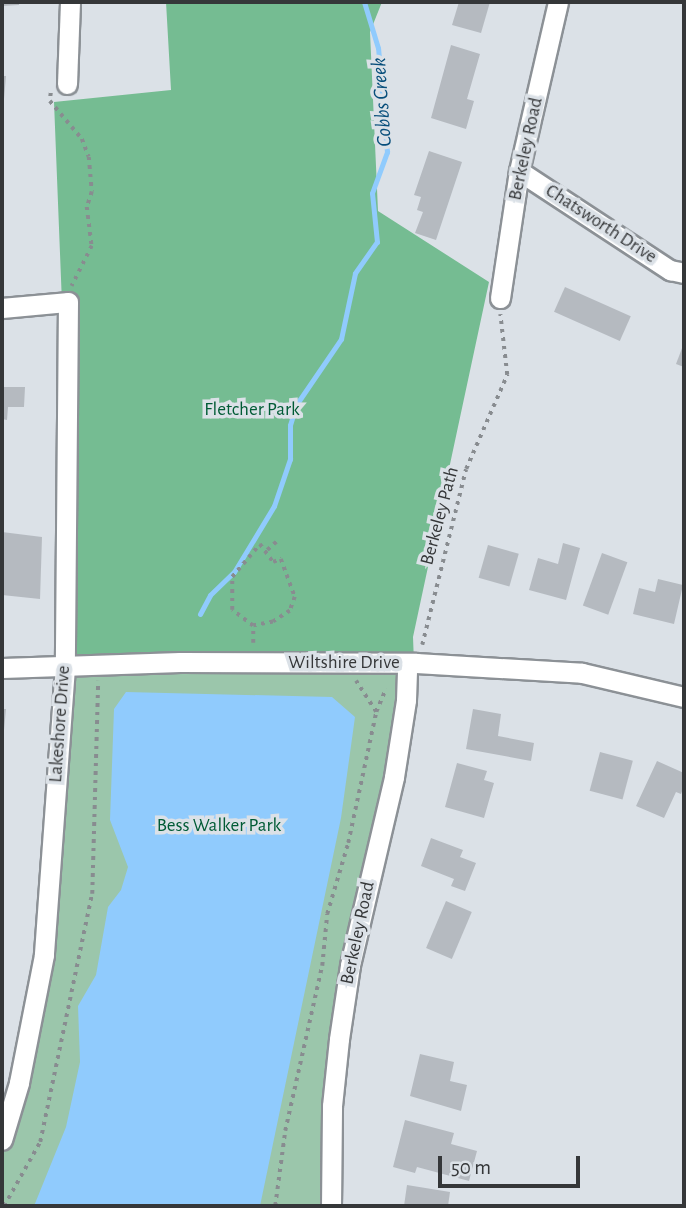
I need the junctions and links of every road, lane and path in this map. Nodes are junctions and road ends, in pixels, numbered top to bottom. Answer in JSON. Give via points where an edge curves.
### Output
{"nodes":[{"id":1,"x":70,"y":2,"type":"edge"},
{"id":2,"x":558,"y":2,"type":"edge"},
{"id":3,"x":67,"y":84,"type":"dead end"},
{"id":4,"x":50,"y":101,"type":"dead end"},
{"id":5,"x":519,"y":171,"type":"junction"},
{"id":6,"x":684,"y":273,"type":"edge"},
{"id":7,"x":500,"y":298,"type":"joint"},
{"id":8,"x":68,"y":302,"type":"junction"},
{"id":9,"x":2,"y":308,"type":"edge"},
{"id":10,"x":278,"y":540,"type":"dead end"},
{"id":11,"x":267,"y":550,"type":"junction"},
{"id":12,"x":253,"y":626,"type":"junction"},
{"id":13,"x":253,"y":643,"type":"dead end"},
{"id":14,"x":349,"y":663,"type":"junction"},
{"id":15,"x":412,"y":663,"type":"junction"},
{"id":16,"x":100,"y":666,"type":"junction"},
{"id":17,"x":65,"y":667,"type":"junction"},
{"id":18,"x":2,"y":668,"type":"edge"},
{"id":19,"x":388,"y":679,"type":"dead end"},
{"id":20,"x":684,"y":697,"type":"edge"},
{"id":21,"x":376,"y":712,"type":"junction"},
{"id":22,"x":2,"y":1140,"type":"edge"},
{"id":23,"x":4,"y":1206,"type":"edge"},
{"id":24,"x":275,"y":1206,"type":"edge"},
{"id":25,"x":331,"y":1206,"type":"edge"}],
"edges":[{"from":1,"to":3,"type":"street"},
{"from":2,"to":5,"type":"street","name":"Berkeley Road"},
{"from":4,"to":8,"type":"path","via":[[82,139],[93,192],[87,207],[92,246],[65,293]]},
{"from":5,"to":6,"type":"street","name":"Chatsworth Drive","via":[[670,270]]},
{"from":5,"to":7,"type":"street","name":"Berkeley Road"},
{"from":7,"to":15,"type":"path","name":"Berkeley Path","via":[[499,332],[507,374],[466,469]]},
{"from":8,"to":9,"type":"street"},
{"from":8,"to":17,"type":"street","name":"Lakeshore Drive"},
{"from":10,"to":11,"type":"path"},
{"from":11,"to":12,"type":"path","via":[[259,544],[232,577],[232,610]]},
{"from":11,"to":12,"type":"path","via":[[264,555],[273,562],[281,559],[295,597],[290,611]]},
{"from":12,"to":13,"type":"path"},
{"from":14,"to":15,"type":"street","name":"Wiltshire Drive"},
{"from":14,"to":16,"type":"street","name":"Wiltshire Drive"},
{"from":14,"to":21,"type":"path"},
{"from":15,"to":20,"type":"street","name":"Wiltshire Drive","via":[[582,673]]},
{"from":15,"to":25,"type":"street","name":"Berkeley Road","via":[[394,777],[350,965],[332,1106]]},
{"from":16,"to":17,"type":"street","name":"Wiltshire Drive"},
{"from":16,"to":23,"type":"path","via":[[94,706],[92,894],[40,1142]]},
{"from":17,"to":18,"type":"street","name":"Wiltshire Drive"},
{"from":17,"to":22,"type":"street","name":"Lakeshore Drive","via":[[44,955],[19,1083]]},
{"from":19,"to":21,"type":"path"},
{"from":21,"to":24,"type":"path","via":[[348,843],[327,914],[318,986],[285,1131]]}]}
